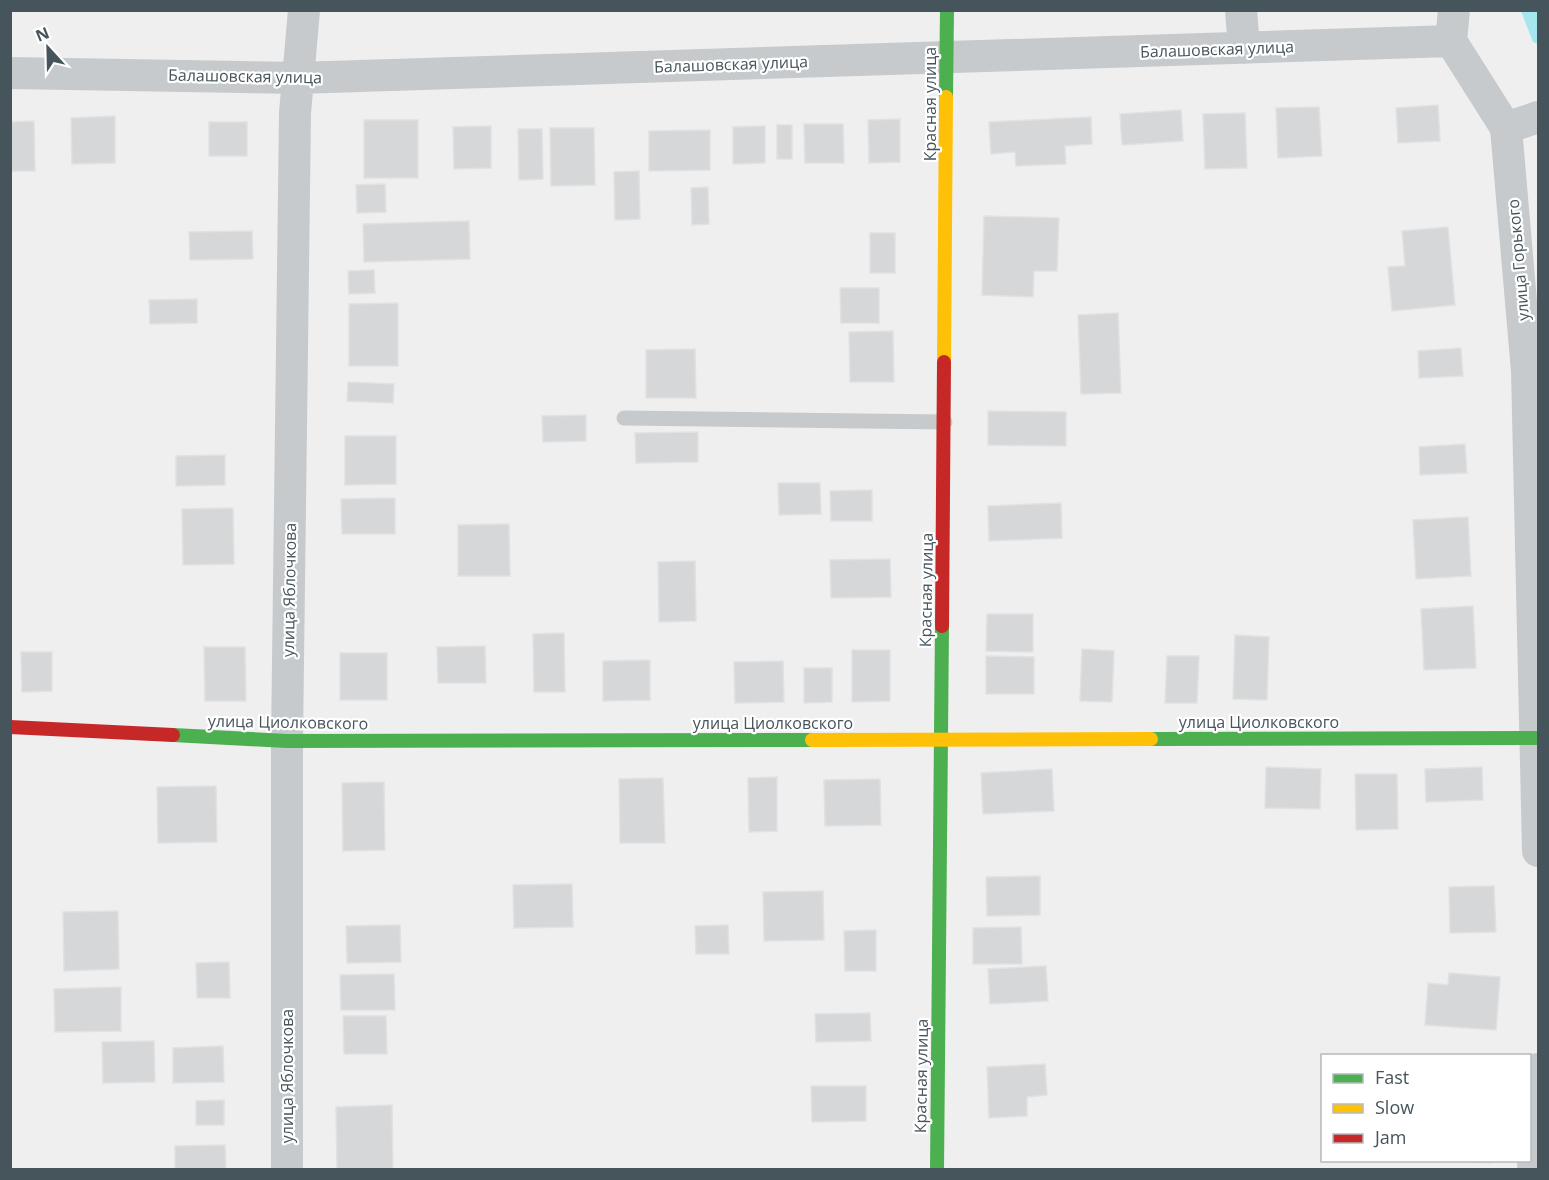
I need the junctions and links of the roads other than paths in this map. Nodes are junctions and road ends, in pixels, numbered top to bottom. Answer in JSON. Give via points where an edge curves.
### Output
{"nodes":[{"id":1,"x":304,"y":10,"type":"edge"},
{"id":2,"x":947,"y":10,"type":"edge"},
{"id":3,"x":1241,"y":10,"type":"edge"},
{"id":4,"x":1454,"y":10,"type":"edge"},
{"id":5,"x":1451,"y":41,"type":"junction"},
{"id":6,"x":1244,"y":48,"type":"junction"},
{"id":7,"x":946,"y":57,"type":"junction"},
{"id":8,"x":10,"y":73,"type":"edge"},
{"id":9,"x":297,"y":78,"type":"junction"},
{"id":10,"x":1539,"y":117,"type":"edge"},
{"id":11,"x":1506,"y":129,"type":"junction"},
{"id":12,"x":624,"y":418,"type":"dead end"},
{"id":13,"x":945,"y":422,"type":"junction"},
{"id":14,"x":10,"y":727,"type":"edge"},
{"id":15,"x":1536,"y":738,"type":"junction"},
{"id":16,"x":941,"y":739,"type":"junction"},
{"id":17,"x":287,"y":741,"type":"junction"},
{"id":18,"x":1538,"y":819,"type":"edge"},
{"id":19,"x":1539,"y":850,"type":"edge"},
{"id":20,"x":1539,"y":1069,"type":"edge"},
{"id":21,"x":287,"y":1170,"type":"edge"},
{"id":22,"x":937,"y":1170,"type":"edge"},
{"id":23,"x":1533,"y":1170,"type":"edge"}],
"edges":[{"from":1,"to":9,"type":"street","name":"улица Яблочкова"},
{"from":2,"to":7,"type":"street","name":"Красная улица"},
{"from":3,"to":6,"type":"street"},
{"from":4,"to":5,"type":"street"},
{"from":5,"to":6,"type":"street","name":"Балашовская улица"},
{"from":5,"to":11,"type":"street","name":"улица Горького"},
{"from":6,"to":7,"type":"street","name":"Балашовская улица"},
{"from":7,"to":9,"type":"street","name":"Балашовская улица"},
{"from":7,"to":13,"type":"street","name":"Красная улица"},
{"from":8,"to":9,"type":"street","name":"Балашовская улица"},
{"from":9,"to":17,"type":"street","name":"улица Яблочкова"},
{"from":10,"to":11,"type":"street"},
{"from":11,"to":15,"type":"street","name":"улица Горького","via":[[1527,371]]},
{"from":12,"to":13,"type":"lane"},
{"from":13,"to":16,"type":"street","name":"Красная улица"},
{"from":14,"to":17,"type":"street","name":"улица Циолковского"},
{"from":15,"to":16,"type":"street","name":"улица Циолковского"},
{"from":15,"to":18,"type":"street","name":"улица Горького"},
{"from":16,"to":17,"type":"street","name":"улица Циолковского"},
{"from":16,"to":22,"type":"street","name":"Красная улица"},
{"from":17,"to":21,"type":"street","name":"улица Яблочкова"},
{"from":18,"to":19,"type":"street","name":"улица Горького"},
{"from":20,"to":23,"type":"street"}]}
